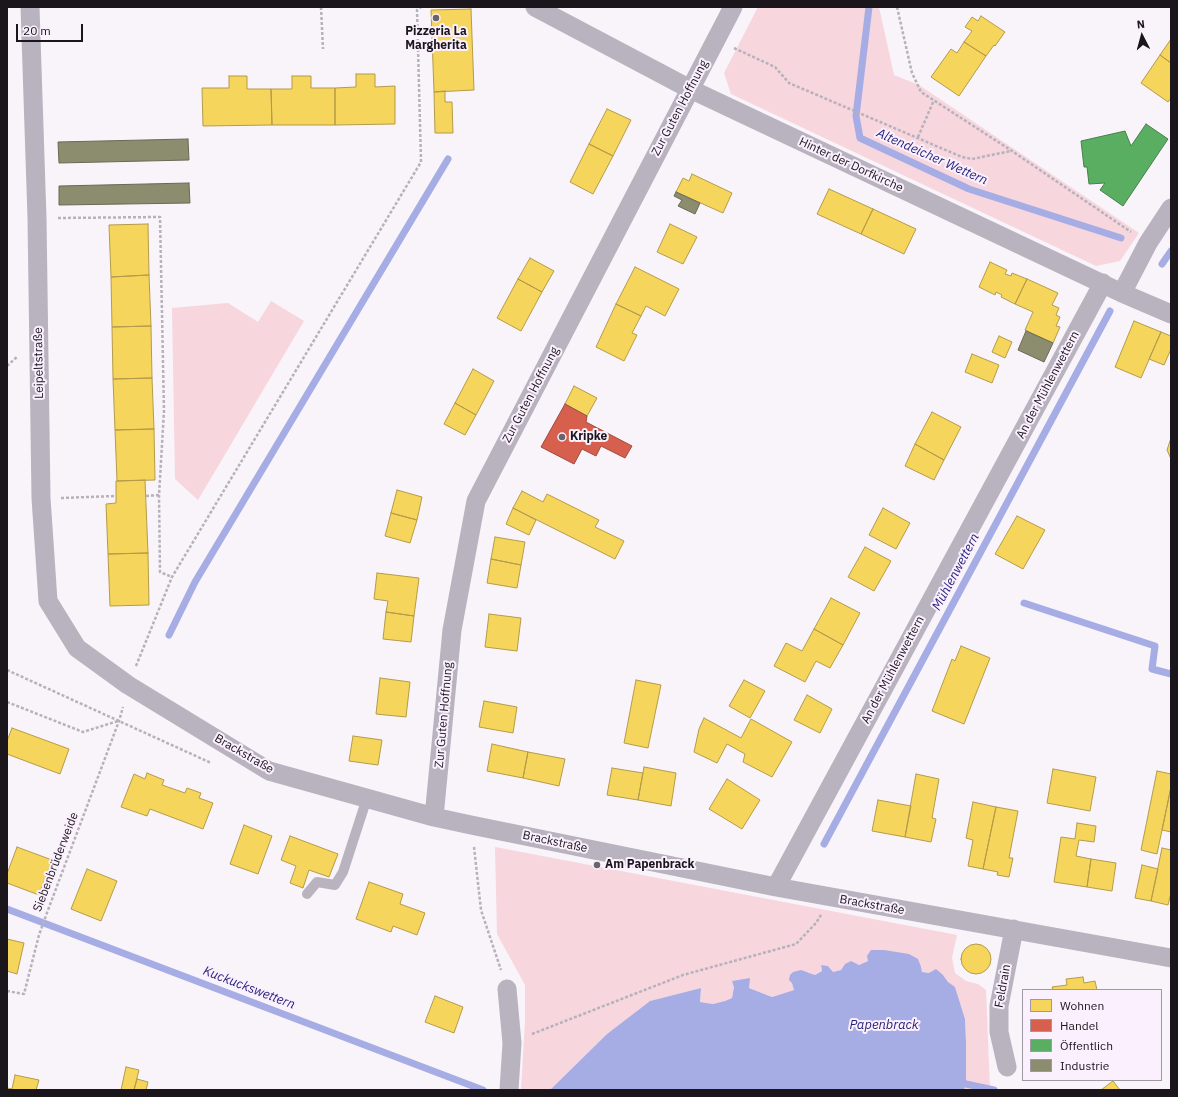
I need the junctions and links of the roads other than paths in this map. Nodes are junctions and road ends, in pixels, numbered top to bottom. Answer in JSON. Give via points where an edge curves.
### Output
{"nodes":[{"id":1,"x":30,"y":7,"type":"edge"},
{"id":2,"x":535,"y":7,"type":"edge"},
{"id":3,"x":733,"y":7,"type":"edge"},
{"id":4,"x":690,"y":89,"type":"junction"},
{"id":5,"x":1171,"y":208,"type":"edge"},
{"id":6,"x":1103,"y":283,"type":"junction"},
{"id":7,"x":1122,"y":293,"type":"junction"},
{"id":8,"x":1171,"y":314,"type":"edge"},
{"id":9,"x":128,"y":685,"type":"joint"},
{"id":10,"x":367,"y":798,"type":"junction"},
{"id":11,"x":434,"y":817,"type":"junction"},
{"id":12,"x":776,"y":887,"type":"junction"},
{"id":13,"x":307,"y":894,"type":"dead end"},
{"id":14,"x":1014,"y":929,"type":"junction"},
{"id":15,"x":1171,"y":958,"type":"edge"},
{"id":16,"x":507,"y":989,"type":"road end"},
{"id":17,"x":1007,"y":1067,"type":"dead end"},
{"id":18,"x":509,"y":1090,"type":"edge"}],
"edges":[{"from":1,"to":9,"type":"street","name":"Leipeltstraße","via":[[37,218],[41,498],[48,601],[77,648]]},
{"from":2,"to":4,"type":"street","name":"Hinter der Dorfkirche"},
{"from":3,"to":4,"type":"street","name":"Zur Guten Hoffnung"},
{"from":4,"to":6,"type":"street","name":"Hinter der Dorfkirche"},
{"from":4,"to":11,"type":"street","name":"Zur Guten Hoffnung","via":[[476,501],[452,630]]},
{"from":5,"to":7,"type":"street","via":[[1148,243]]},
{"from":6,"to":7,"type":"street","name":"Hinter der Dorfkirche"},
{"from":6,"to":12,"type":"street","name":"An der Mühlenwettern"},
{"from":7,"to":8,"type":"street","name":"Hinter der Dorfkirche"},
{"from":9,"to":10,"type":"street","name":"Brackstraße","via":[[269,771]]},
{"from":10,"to":11,"type":"street","name":"Brackstraße"},
{"from":10,"to":13,"type":"lane","via":[[343,872],[335,885],[317,882]]},
{"from":11,"to":12,"type":"street","name":"Brackstraße"},
{"from":12,"to":14,"type":"street","name":"Brackstraße"},
{"from":14,"to":15,"type":"street","name":"Brackstraße"},
{"from":14,"to":17,"type":"street","name":"Feldrain","via":[[999,1006],[999,1032]]},
{"from":16,"to":18,"type":"street","via":[[512,1043]]}]}
